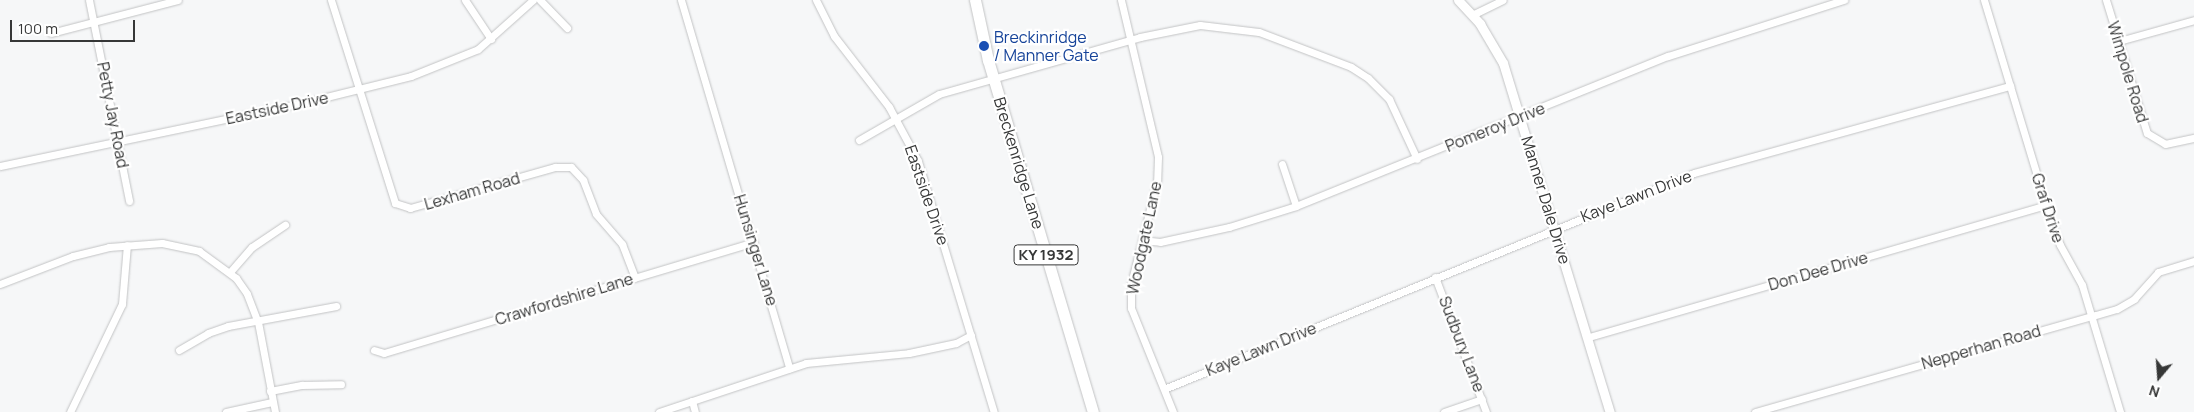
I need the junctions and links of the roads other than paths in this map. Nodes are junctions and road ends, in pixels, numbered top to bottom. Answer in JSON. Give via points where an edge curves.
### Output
{"nodes":[{"id":1,"x":89,"y":0,"type":"edge"},
{"id":2,"x":178,"y":0,"type":"edge"},
{"id":3,"x":332,"y":0,"type":"edge"},
{"id":4,"x":465,"y":0,"type":"edge"},
{"id":5,"x":533,"y":0,"type":"edge"},
{"id":6,"x":540,"y":0,"type":"edge"},
{"id":7,"x":681,"y":0,"type":"edge"},
{"id":8,"x":816,"y":0,"type":"edge"},
{"id":9,"x":975,"y":0,"type":"edge"},
{"id":10,"x":1121,"y":0,"type":"edge"},
{"id":11,"x":1458,"y":0,"type":"edge"},
{"id":12,"x":1504,"y":0,"type":"edge"},
{"id":13,"x":1844,"y":0,"type":"edge"},
{"id":14,"x":1984,"y":0,"type":"edge"},
{"id":15,"x":2106,"y":0,"type":"edge"},
{"id":16,"x":1472,"y":15,"type":"junction"},
{"id":17,"x":2194,"y":20,"type":"edge"},
{"id":18,"x":94,"y":24,"type":"junction"},
{"id":19,"x":568,"y":28,"type":"dead end"},
{"id":20,"x":51,"y":33,"type":"dead end"},
{"id":21,"x":491,"y":39,"type":"junction"},
{"id":22,"x":1128,"y":40,"type":"junction"},
{"id":23,"x":2119,"y":41,"type":"junction"},
{"id":24,"x":994,"y":79,"type":"junction"},
{"id":25,"x":2010,"y":86,"type":"junction"},
{"id":26,"x":358,"y":89,"type":"junction"},
{"id":27,"x":1521,"y":116,"type":"junction"},
{"id":28,"x":896,"y":118,"type":"junction"},
{"id":29,"x":2194,"y":138,"type":"edge"},
{"id":30,"x":118,"y":140,"type":"junction"},
{"id":31,"x":860,"y":140,"type":"dead end"},
{"id":32,"x":1418,"y":159,"type":"junction"},
{"id":33,"x":1282,"y":164,"type":"dead end"},
{"id":34,"x":0,"y":166,"type":"edge"},
{"id":35,"x":129,"y":201,"type":"dead end"},
{"id":36,"x":2046,"y":205,"type":"junction"},
{"id":37,"x":1296,"y":206,"type":"junction"},
{"id":38,"x":285,"y":225,"type":"dead end"},
{"id":39,"x":1555,"y":228,"type":"junction"},
{"id":40,"x":1142,"y":240,"type":"junction"},
{"id":41,"x":754,"y":242,"type":"junction"},
{"id":42,"x":127,"y":245,"type":"junction"},
{"id":43,"x":2194,"y":261,"type":"edge"},
{"id":44,"x":230,"y":272,"type":"junction"},
{"id":45,"x":1436,"y":277,"type":"junction"},
{"id":46,"x":635,"y":278,"type":"junction"},
{"id":47,"x":0,"y":284,"type":"edge"},
{"id":48,"x":336,"y":306,"type":"dead end"},
{"id":49,"x":2091,"y":316,"type":"junction"},
{"id":50,"x":258,"y":322,"type":"junction"},
{"id":51,"x":971,"y":335,"type":"junction"},
{"id":52,"x":1589,"y":337,"type":"junction"},
{"id":53,"x":179,"y":350,"type":"dead end"},
{"id":54,"x":374,"y":350,"type":"dead end"},
{"id":55,"x":790,"y":368,"type":"junction"},
{"id":56,"x":341,"y":384,"type":"dead end"},
{"id":57,"x":1164,"y":389,"type":"junction"},
{"id":58,"x":270,"y":391,"type":"junction"},
{"id":59,"x":1482,"y":399,"type":"junction"},
{"id":60,"x":692,"y":401,"type":"junction"},
{"id":61,"x":272,"y":402,"type":"junction"},
{"id":62,"x":70,"y":412,"type":"edge"},
{"id":63,"x":226,"y":412,"type":"edge"},
{"id":64,"x":275,"y":412,"type":"edge"},
{"id":65,"x":659,"y":412,"type":"edge"},
{"id":66,"x":696,"y":412,"type":"edge"},
{"id":67,"x":994,"y":412,"type":"edge"},
{"id":68,"x":1093,"y":412,"type":"edge"},
{"id":69,"x":1173,"y":412,"type":"edge"},
{"id":70,"x":1444,"y":412,"type":"edge"},
{"id":71,"x":1486,"y":412,"type":"edge"},
{"id":72,"x":1610,"y":412,"type":"edge"},
{"id":73,"x":1755,"y":412,"type":"edge"},
{"id":74,"x":2120,"y":412,"type":"edge"}],
"edges":[{"from":1,"to":18,"type":"street","name":"Petty Jay Road"},
{"from":2,"to":18,"type":"street"},
{"from":3,"to":26,"type":"street","name":"Lexham Road"},
{"from":4,"to":21,"type":"street"},
{"from":5,"to":21,"type":"street","name":"Eastside Drive"},
{"from":6,"to":19,"type":"street"},
{"from":7,"to":41,"type":"street","name":"Hunsinger Lane"},
{"from":8,"to":28,"type":"street","name":"Eastside Drive","via":[[834,36]]},
{"from":9,"to":24,"type":"main road","name":"Breckenridge Lane","number":"KY 1932"},
{"from":10,"to":22,"type":"street","name":"Woodgate Lane"},
{"from":11,"to":16,"type":"street","name":"Manner Dale Drive"},
{"from":12,"to":16,"type":"street"},
{"from":13,"to":27,"type":"street","name":"Pomeroy Drive","via":[[1697,46]]},
{"from":14,"to":25,"type":"street","name":"Graf Drive"},
{"from":15,"to":23,"type":"street","name":"Wimpole Road"},
{"from":16,"to":27,"type":"street","name":"Manner Dale Drive","via":[[1503,63]]},
{"from":17,"to":23,"type":"street"},
{"from":18,"to":20,"type":"street"},
{"from":18,"to":30,"type":"street","name":"Petty Jay Road"},
{"from":21,"to":26,"type":"street","name":"Eastside Drive","via":[[439,67]]},
{"from":22,"to":24,"type":"street"},
{"from":22,"to":32,"type":"street","via":[[1175,28],[1230,27],[1259,32],[1340,62],[1368,78],[1389,99]]},
{"from":22,"to":40,"type":"street","name":"Woodgate Lane","via":[[1158,157],[1157,181]]},
{"from":23,"to":29,"type":"street","name":"Wimpole Road","via":[[2145,128],[2155,141],[2173,144]]},
{"from":24,"to":28,"type":"street","via":[[939,94]]},
{"from":24,"to":68,"type":"main road","name":"Breckenridge Lane","number":"KY 1932"},
{"from":25,"to":36,"type":"street","name":"Graf Drive"},
{"from":25,"to":39,"type":"street","name":"Kaye Lawn Drive","via":[[1694,173]]},
{"from":26,"to":30,"type":"street","name":"Eastside Drive"},
{"from":26,"to":46,"type":"street","name":"Lexham Road","via":[[391,197],[401,207],[424,206],[555,167],[571,167],[583,180],[596,214],[622,244]]},
{"from":27,"to":32,"type":"street","name":"Pomeroy Drive"},
{"from":27,"to":39,"type":"street","name":"Manner Dale Drive"},
{"from":28,"to":31,"type":"street"},
{"from":28,"to":51,"type":"street","name":"Eastside Drive","via":[[921,170]]},
{"from":30,"to":34,"type":"street","name":"Eastside Drive"},
{"from":30,"to":35,"type":"street","name":"Petty Jay Road"},
{"from":32,"to":37,"type":"street","name":"Pomeroy Drive"},
{"from":33,"to":37,"type":"street"},
{"from":36,"to":49,"type":"street","name":"Graf Drive","via":[[2060,245],[2082,285]]},
{"from":36,"to":52,"type":"street","name":"Don Dee Drive"},
{"from":37,"to":40,"type":"street","name":"Pomeroy Drive","via":[[1229,227],[1169,240]]},
{"from":38,"to":44,"type":"street","via":[[252,247]]},
{"from":39,"to":45,"type":"street","name":"Kaye Lawn Drive"},
{"from":39,"to":52,"type":"street","name":"Manner Dale Drive"},
{"from":40,"to":57,"type":"street","name":"Woodgate Lane","via":[[1131,284],[1131,308]]},
{"from":41,"to":46,"type":"street","name":"Crawfordshire Lane"},
{"from":41,"to":55,"type":"street","name":"Hunsinger Lane"},
{"from":42,"to":44,"type":"street","via":[[183,246],[208,255]]},
{"from":42,"to":47,"type":"street","via":[[73,256]]},
{"from":42,"to":62,"type":"street","via":[[124,292],[118,316]]},
{"from":43,"to":49,"type":"street","name":"Nepperhan Road","via":[[2164,269],[2152,277],[2129,303]]},
{"from":44,"to":50,"type":"street","via":[[247,294]]},
{"from":45,"to":57,"type":"street","name":"Kaye Lawn Drive"},
{"from":45,"to":59,"type":"street","name":"Sudbury Lane"},
{"from":46,"to":54,"type":"street","name":"Crawfordshire Lane","via":[[384,352]]},
{"from":48,"to":50,"type":"street"},
{"from":49,"to":73,"type":"street","name":"Nepperhan Road"},
{"from":49,"to":74,"type":"street","name":"Graf Drive"},
{"from":50,"to":53,"type":"street","via":[[208,333]]},
{"from":50,"to":58,"type":"street"},
{"from":51,"to":55,"type":"street","via":[[956,343],[909,353],[833,358]]},
{"from":51,"to":67,"type":"street","name":"Eastside Drive"},
{"from":52,"to":72,"type":"street","name":"Manner Dale Drive"},
{"from":55,"to":60,"type":"street"},
{"from":56,"to":58,"type":"street","via":[[302,385]]},
{"from":57,"to":69,"type":"street","name":"Woodgate Lane"},
{"from":58,"to":61,"type":"street"},
{"from":59,"to":70,"type":"street"},
{"from":59,"to":71,"type":"street","name":"Sudbury Lane"},
{"from":60,"to":65,"type":"street"},
{"from":60,"to":66,"type":"street"},
{"from":61,"to":63,"type":"street"},
{"from":61,"to":64,"type":"street"}]}
